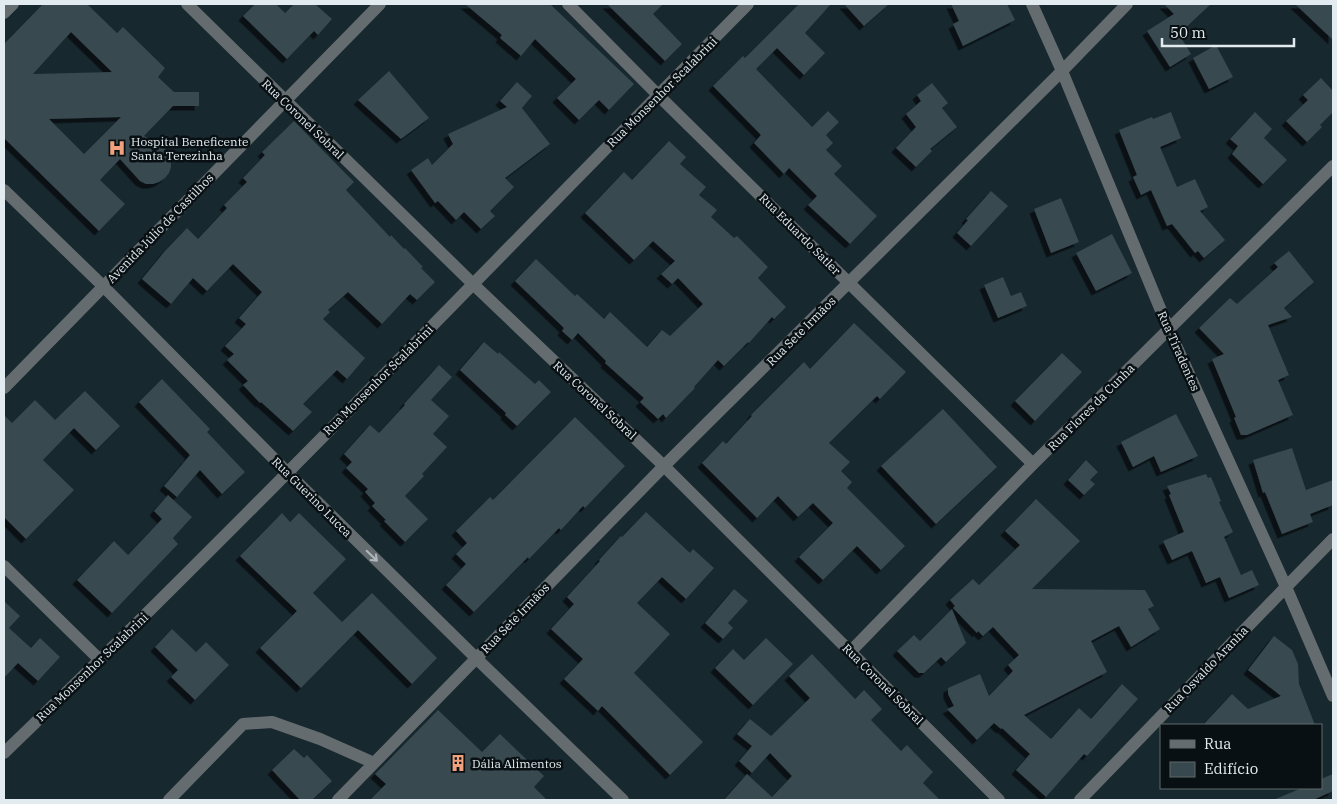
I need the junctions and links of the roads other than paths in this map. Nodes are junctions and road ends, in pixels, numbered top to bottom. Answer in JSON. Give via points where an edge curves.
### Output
{"nodes":[{"id":1,"x":13,"y":4,"type":"edge"},
{"id":2,"x":187,"y":4,"type":"edge"},
{"id":3,"x":380,"y":4,"type":"edge"},
{"id":4,"x":568,"y":4,"type":"edge"},
{"id":5,"x":748,"y":4,"type":"edge"},
{"id":6,"x":1032,"y":4,"type":"edge"},
{"id":7,"x":1127,"y":4,"type":"edge"},
{"id":8,"x":4,"y":13,"type":"edge"},
{"id":9,"x":1062,"y":71,"type":"junction"},
{"id":10,"x":658,"y":95,"type":"junction"},
{"id":11,"x":284,"y":100,"type":"junction"},
{"id":12,"x":1333,"y":166,"type":"edge"},
{"id":13,"x":4,"y":190,"type":"edge"},
{"id":14,"x":850,"y":283,"type":"junction"},
{"id":15,"x":473,"y":284,"type":"junction"},
{"id":16,"x":103,"y":286,"type":"junction"},
{"id":17,"x":1169,"y":330,"type":"junction"},
{"id":18,"x":4,"y":388,"type":"edge"},
{"id":19,"x":1033,"y":464,"type":"junction"},
{"id":20,"x":664,"y":466,"type":"junction"},
{"id":21,"x":287,"y":472,"type":"junction"},
{"id":22,"x":1333,"y":539,"type":"edge"},
{"id":23,"x":4,"y":566,"type":"edge"},
{"id":24,"x":1286,"y":586,"type":"junction"},
{"id":25,"x":851,"y":651,"type":"junction"},
{"id":26,"x":476,"y":658,"type":"junction"},
{"id":27,"x":100,"y":660,"type":"junction"},
{"id":28,"x":1333,"y":696,"type":"edge"},
{"id":29,"x":4,"y":753,"type":"edge"},
{"id":30,"x":374,"y":763,"type":"junction"},
{"id":31,"x":169,"y":800,"type":"edge"},
{"id":32,"x":338,"y":800,"type":"edge"},
{"id":33,"x":624,"y":800,"type":"edge"},
{"id":34,"x":999,"y":800,"type":"edge"},
{"id":35,"x":1080,"y":800,"type":"edge"}],
"edges":[{"from":1,"to":8,"type":"street"},
{"from":2,"to":11,"type":"street","name":"Rua Coronel Sobral"},
{"from":3,"to":11,"type":"street","name":"Avenida Júlio de Castilhos"},
{"from":4,"to":10,"type":"street","name":"Rua Eduardo Satler"},
{"from":5,"to":10,"type":"street","name":"Rua Monsenhor Scalabrini"},
{"from":6,"to":9,"type":"street","name":"Rua Tiradentes"},
{"from":7,"to":9,"type":"street","name":"Rua Sete Irmãos"},
{"from":9,"to":14,"type":"street","name":"Rua Sete Irmãos"},
{"from":9,"to":17,"type":"street","name":"Rua Tiradentes"},
{"from":10,"to":14,"type":"street","name":"Rua Eduardo Satler"},
{"from":10,"to":15,"type":"street","name":"Rua Monsenhor Scalabrini"},
{"from":11,"to":15,"type":"street","name":"Rua Coronel Sobral"},
{"from":11,"to":16,"type":"street","name":"Avenida Júlio de Castilhos"},
{"from":12,"to":17,"type":"street","name":"Rua Flores da Cunha"},
{"from":13,"to":16,"type":"street","name":"Rua Guerino Lucca"},
{"from":14,"to":19,"type":"street","name":"Rua Eduardo Satler"},
{"from":14,"to":20,"type":"street","name":"Rua Sete Irmãos"},
{"from":15,"to":20,"type":"street","name":"Rua Coronel Sobral"},
{"from":15,"to":21,"type":"street","name":"Rua Monsenhor Scalabrini"},
{"from":16,"to":18,"type":"street","name":"Avenida Júlio de Castilhos"},
{"from":16,"to":21,"type":"street","name":"Rua Guerino Lucca"},
{"from":17,"to":19,"type":"street","name":"Rua Flores da Cunha"},
{"from":17,"to":24,"type":"street","name":"Rua Tiradentes"},
{"from":19,"to":25,"type":"street","name":"Rua Flores da Cunha"},
{"from":20,"to":25,"type":"street","name":"Rua Coronel Sobral"},
{"from":20,"to":26,"type":"street","name":"Rua Sete Irmãos"},
{"from":21,"to":26,"type":"street","name":"Rua Guerino Lucca","one_way":true},
{"from":21,"to":27,"type":"street","name":"Rua Monsenhor Scalabrini"},
{"from":22,"to":24,"type":"street","name":"Rua Osvaldo Aranha"},
{"from":23,"to":27,"type":"street"},
{"from":24,"to":28,"type":"street","name":"Rua Tiradentes"},
{"from":24,"to":35,"type":"street","name":"Rua Osvaldo Aranha"},
{"from":25,"to":34,"type":"street","name":"Rua Coronel Sobral"},
{"from":26,"to":30,"type":"street","name":"Rua Sete Irmãos"},
{"from":26,"to":33,"type":"street","name":"Rua Guerino Lucca"},
{"from":27,"to":29,"type":"street","name":"Rua Monsenhor Scalabrini"},
{"from":30,"to":31,"type":"street","via":[[272,722],[243,724]]},
{"from":30,"to":32,"type":"street","name":"Rua Sete Irmãos"}]}
